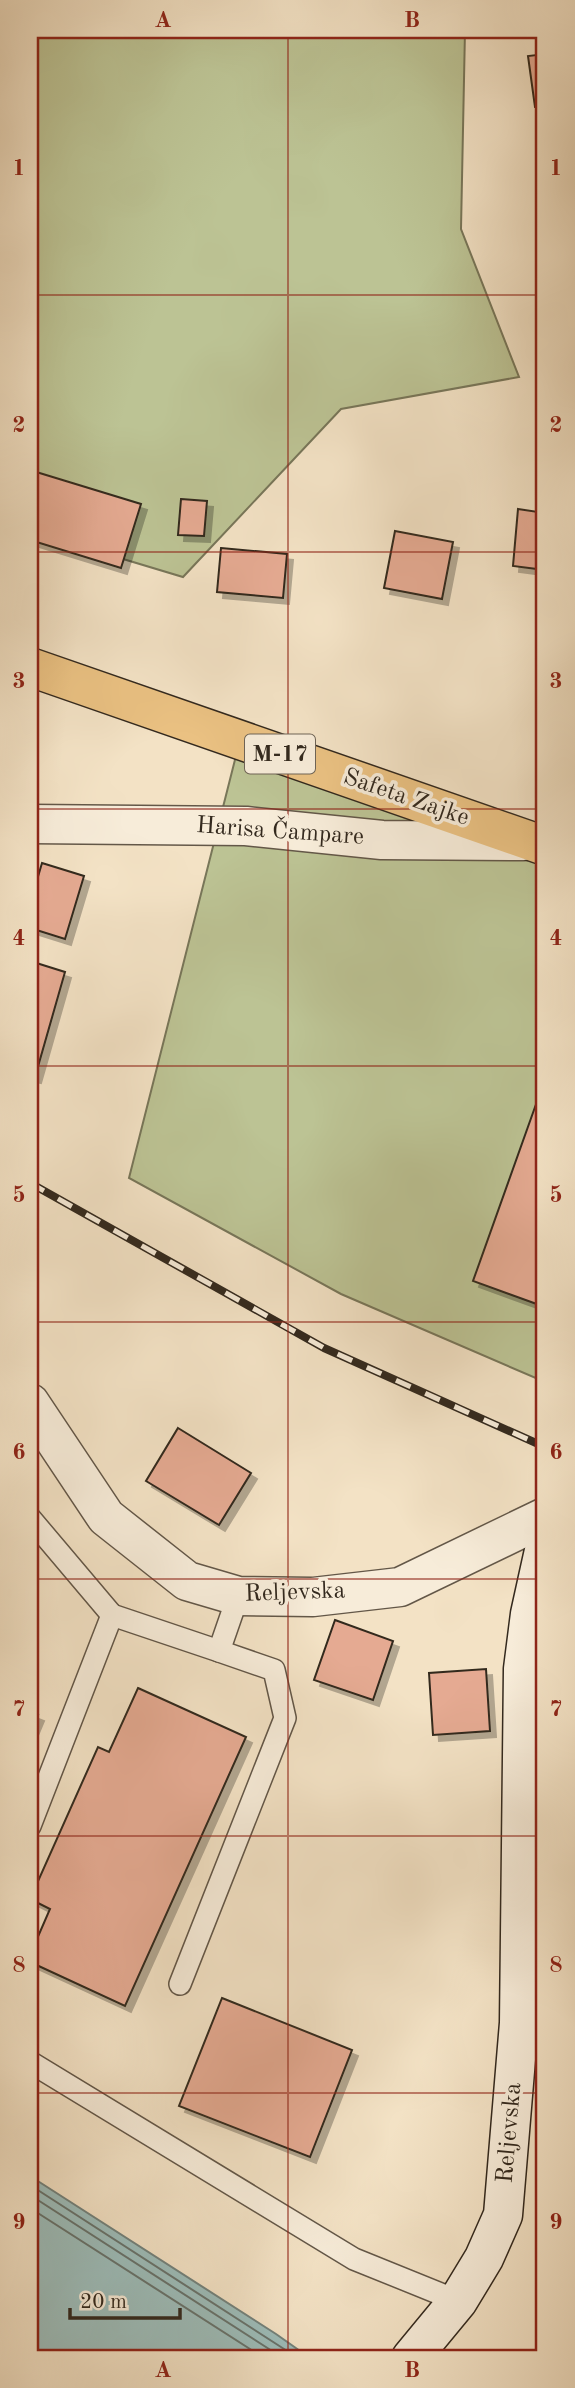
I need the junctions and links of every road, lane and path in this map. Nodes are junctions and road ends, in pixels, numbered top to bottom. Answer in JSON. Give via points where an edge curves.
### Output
{"nodes":[{"id":1,"x":30,"y":667,"type":"edge"},
{"id":2,"x":30,"y":824,"type":"edge"},
{"id":3,"x":538,"y":844,"type":"edge"},
{"id":4,"x":30,"y":1403,"type":"edge"},
{"id":5,"x":545,"y":1517,"type":"edge"},
{"id":6,"x":30,"y":1518,"type":"edge"},
{"id":7,"x":545,"y":1546,"type":"edge"},
{"id":8,"x":238,"y":1597,"type":"junction"},
{"id":9,"x":112,"y":1615,"type":"junction"},
{"id":10,"x":538,"y":1615,"type":"edge"},
{"id":11,"x":219,"y":1651,"type":"junction"},
{"id":12,"x":30,"y":1826,"type":"edge"},
{"id":13,"x":180,"y":1984,"type":"dead end"},
{"id":14,"x":30,"y":2062,"type":"edge"},
{"id":15,"x":458,"y":2301,"type":"junction"},
{"id":16,"x":414,"y":2354,"type":"edge"}],
"edges":[{"from":1,"to":3,"type":"main road","name":"Safeta Zajke","number":"M-17"},
{"from":2,"to":3,"type":"street","name":"Harisa Čampare","via":[[246,825],[383,840]]},
{"from":4,"to":8,"type":"street","name":"Reljevska","via":[[106,1517],[187,1581]]},
{"from":5,"to":8,"type":"street","name":"Reljevska","via":[[400,1587],[313,1597]]},
{"from":6,"to":9,"type":"lane"},
{"from":7,"to":10,"type":"street","name":"Reljevska"},
{"from":8,"to":11,"type":"lane"},
{"from":9,"to":11,"type":"lane"},
{"from":9,"to":12,"type":"lane"},
{"from":10,"to":15,"type":"street","name":"Reljevska","via":[[523,1669],[519,2023],[503,2215]]},
{"from":11,"to":13,"type":"lane","via":[[274,1670],[285,1718]]},
{"from":14,"to":15,"type":"lane","via":[[354,2259]]},
{"from":15,"to":16,"type":"street","name":"Reljevska"}]}
